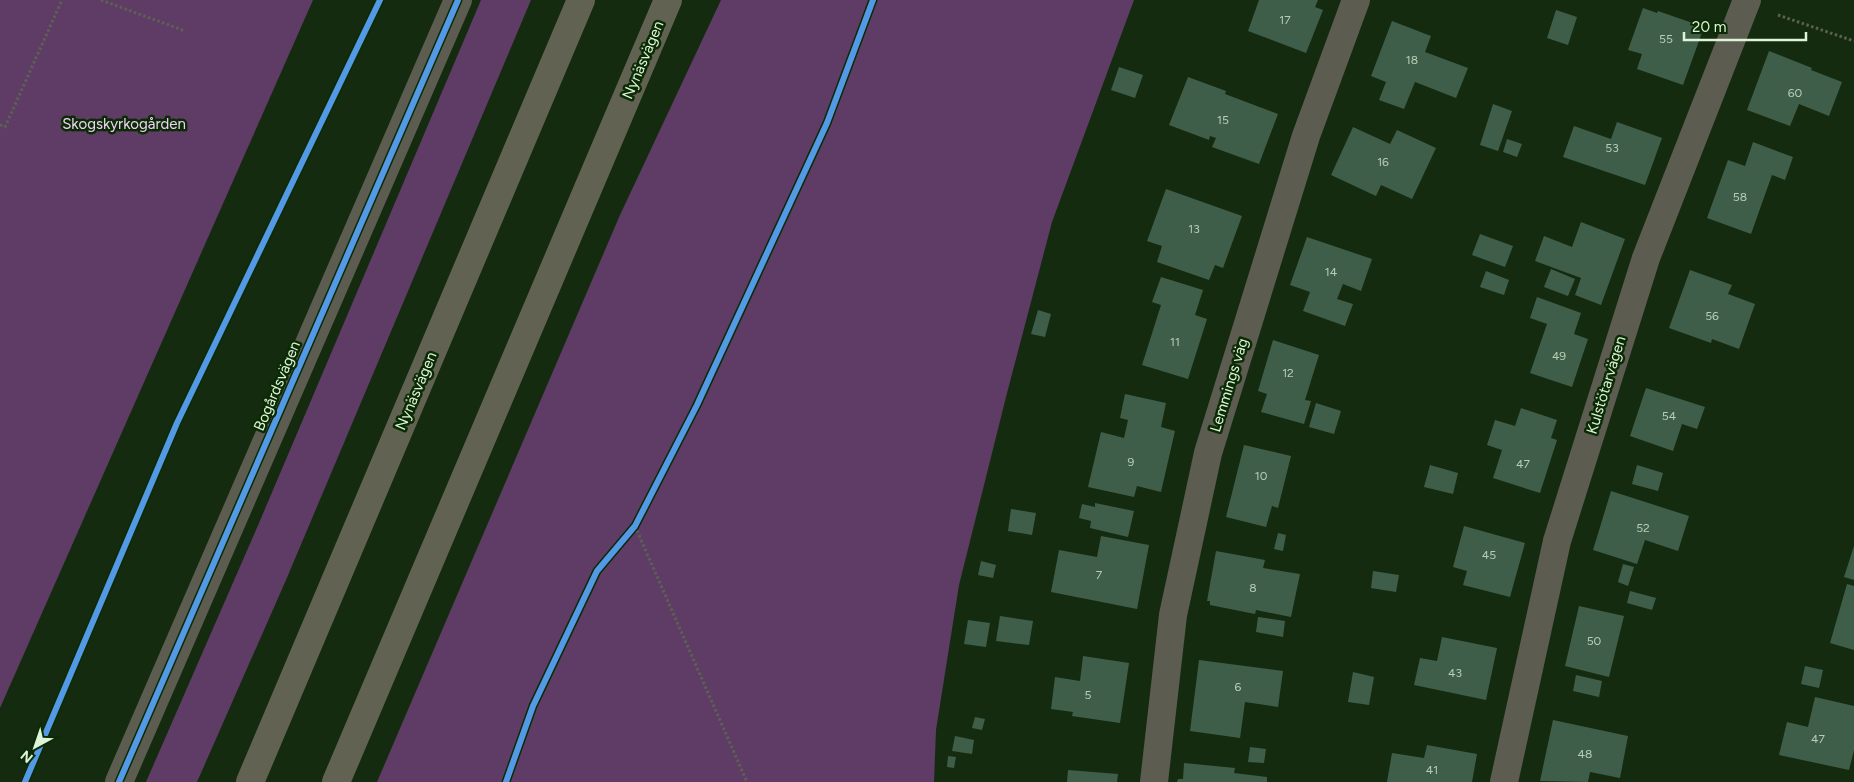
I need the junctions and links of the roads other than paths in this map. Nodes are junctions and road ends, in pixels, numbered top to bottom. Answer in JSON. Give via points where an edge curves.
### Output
{"nodes":[{"id":1,"x":458,"y":0,"type":"edge"},
{"id":2,"x":581,"y":0,"type":"edge"},
{"id":3,"x":668,"y":0,"type":"edge"},
{"id":4,"x":1356,"y":0,"type":"edge"},
{"id":5,"x":1747,"y":2,"type":"edge"},
{"id":6,"x":120,"y":782,"type":"edge"},
{"id":7,"x":250,"y":782,"type":"edge"},
{"id":8,"x":336,"y":782,"type":"edge"},
{"id":9,"x":1154,"y":782,"type":"edge"},
{"id":10,"x":1504,"y":782,"type":"edge"}],
"edges":[{"from":1,"to":6,"type":"street","name":"Bogårdsvägen"},
{"from":2,"to":7,"type":"highway","name":"Nynäsvägen"},
{"from":3,"to":8,"type":"highway","name":"Nynäsvägen"},
{"from":4,"to":9,"type":"street","name":"Lemmings väg","via":[[1306,136],[1208,453],[1173,615]]},
{"from":5,"to":10,"type":"street","name":"Kulstötarvägen","via":[[1646,258],[1557,541]]}]}
